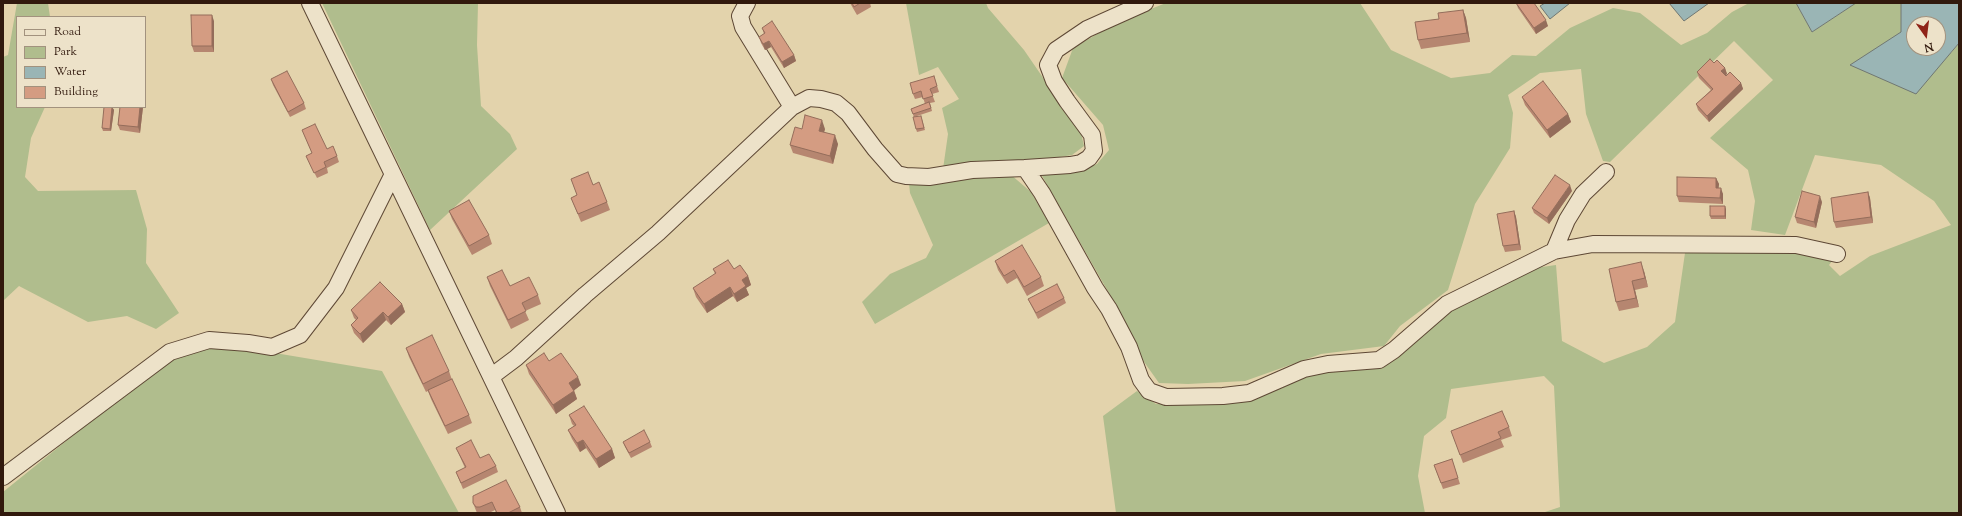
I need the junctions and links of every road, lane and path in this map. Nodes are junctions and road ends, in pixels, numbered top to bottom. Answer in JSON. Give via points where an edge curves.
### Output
{"nodes":[{"id":1,"x":310,"y":3,"type":"edge"},
{"id":2,"x":747,"y":3,"type":"edge"},
{"id":3,"x":1145,"y":3,"type":"edge"},
{"id":4,"x":792,"y":107,"type":"junction"},
{"id":5,"x":1025,"y":168,"type":"junction"},
{"id":6,"x":1606,"y":172,"type":"dead end"},
{"id":7,"x":393,"y":174,"type":"junction"},
{"id":8,"x":1554,"y":251,"type":"junction"},
{"id":9,"x":1837,"y":254,"type":"dead end"},
{"id":10,"x":492,"y":376,"type":"junction"},
{"id":11,"x":3,"y":477,"type":"edge"},
{"id":12,"x":557,"y":513,"type":"edge"}],
"edges":[{"from":1,"to":7,"type":"street"},
{"from":2,"to":4,"type":"street","via":[[740,16],[743,27]]},
{"from":3,"to":5,"type":"street","via":[[1087,29],[1056,50],[1048,65],[1054,81],[1092,135],[1094,151],[1089,158],[1082,163],[1070,165]]},
{"from":4,"to":5,"type":"street","via":[[809,98],[836,104],[848,113],[897,174],[929,177],[972,170]]},
{"from":4,"to":10,"type":"street","via":[[658,233],[516,358]]},
{"from":5,"to":8,"type":"street","via":[[1109,309],[1129,347],[1141,380],[1149,391],[1166,397],[1249,393],[1304,369],[1328,364],[1379,360],[1447,304]]},
{"from":6,"to":8,"type":"street","via":[[1583,194],[1567,220]]},
{"from":7,"to":10,"type":"street"},
{"from":7,"to":11,"type":"street","via":[[336,288],[300,335],[272,347],[209,340],[170,352]]},
{"from":8,"to":9,"type":"street","via":[[1593,244],[1788,245]]},
{"from":10,"to":12,"type":"street"}]}
